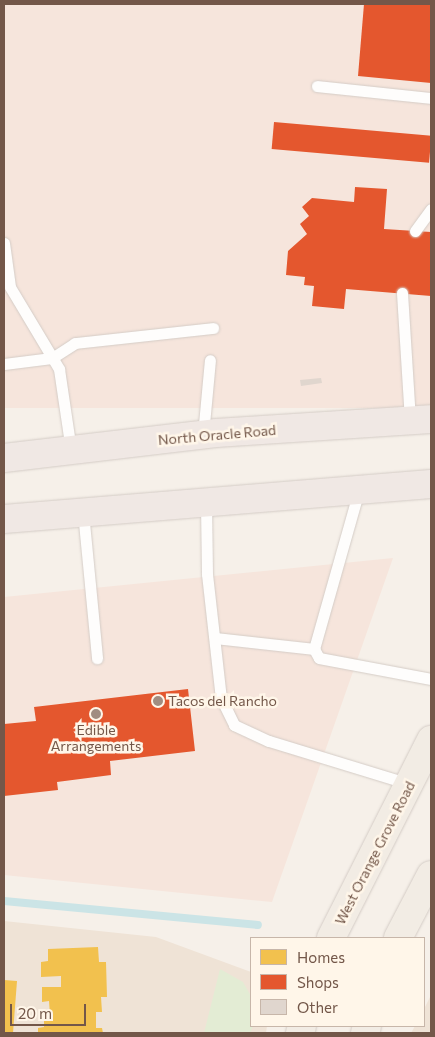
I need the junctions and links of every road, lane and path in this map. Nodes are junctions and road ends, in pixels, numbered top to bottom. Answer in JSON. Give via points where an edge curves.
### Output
{"nodes":[{"id":1,"x":316,"y":86,"type":"dead end"},
{"id":2,"x":431,"y":98,"type":"edge"},
{"id":3,"x":431,"y":209,"type":"edge"},
{"id":4,"x":415,"y":231,"type":"dead end"},
{"id":5,"x":4,"y":243,"type":"edge"},
{"id":6,"x":402,"y":294,"type":"dead end"},
{"id":7,"x":213,"y":328,"type":"dead end"},
{"id":8,"x":52,"y":358,"type":"junction"},
{"id":9,"x":210,"y":360,"type":"dead end"},
{"id":10,"x":4,"y":364,"type":"edge"},
{"id":11,"x":421,"y":420,"type":"edge"},
{"id":12,"x":203,"y":435,"type":"junction"},
{"id":13,"x":71,"y":450,"type":"junction"},
{"id":14,"x":4,"y":458,"type":"edge"},
{"id":15,"x":431,"y":484,"type":"edge"},
{"id":16,"x":360,"y":488,"type":"junction"},
{"id":17,"x":206,"y":501,"type":"junction"},
{"id":18,"x":83,"y":512,"type":"junction"},
{"id":19,"x":4,"y":519,"type":"edge"},
{"id":20,"x":214,"y":638,"type":"junction"},
{"id":21,"x":314,"y":649,"type":"junction"},
{"id":22,"x":97,"y":658,"type":"dead end"},
{"id":23,"x":431,"y":678,"type":"edge"},
{"id":24,"x":431,"y":740,"type":"edge"},
{"id":25,"x":410,"y":784,"type":"junction"},
{"id":26,"x":431,"y":875,"type":"edge"},
{"id":27,"x":332,"y":937,"type":"edge"},
{"id":28,"x":399,"y":937,"type":"edge"}],
"edges":[{"from":1,"to":2,"type":"lane"},
{"from":3,"to":4,"type":"lane"},
{"from":5,"to":8,"type":"lane","via":[[10,287]]},
{"from":6,"to":11,"type":"lane","via":[[405,346]]},
{"from":7,"to":8,"type":"lane","via":[[75,343]]},
{"from":8,"to":10,"type":"lane"},
{"from":8,"to":13,"type":"lane","via":[[59,369]]},
{"from":9,"to":12,"type":"lane"},
{"from":11,"to":12,"type":"highway","name":"North Oracle Road"},
{"from":12,"to":13,"type":"highway","name":"North Oracle Road"},
{"from":13,"to":14,"type":"highway","name":"North Oracle Road"},
{"from":15,"to":16,"type":"highway"},
{"from":16,"to":17,"type":"highway"},
{"from":16,"to":21,"type":"lane"},
{"from":17,"to":18,"type":"highway"},
{"from":17,"to":20,"type":"lane","via":[[206,574]]},
{"from":18,"to":19,"type":"highway"},
{"from":18,"to":22,"type":"lane"},
{"from":20,"to":21,"type":"lane"},
{"from":20,"to":25,"type":"lane","via":[[221,698],[234,725],[269,741]]},
{"from":21,"to":23,"type":"lane","via":[[319,658]]},
{"from":24,"to":25,"type":"main road","name":"West Orange Grove Road"},
{"from":25,"to":27,"type":"main road","name":"West Orange Grove Road"},
{"from":26,"to":28,"type":"main road"}]}
